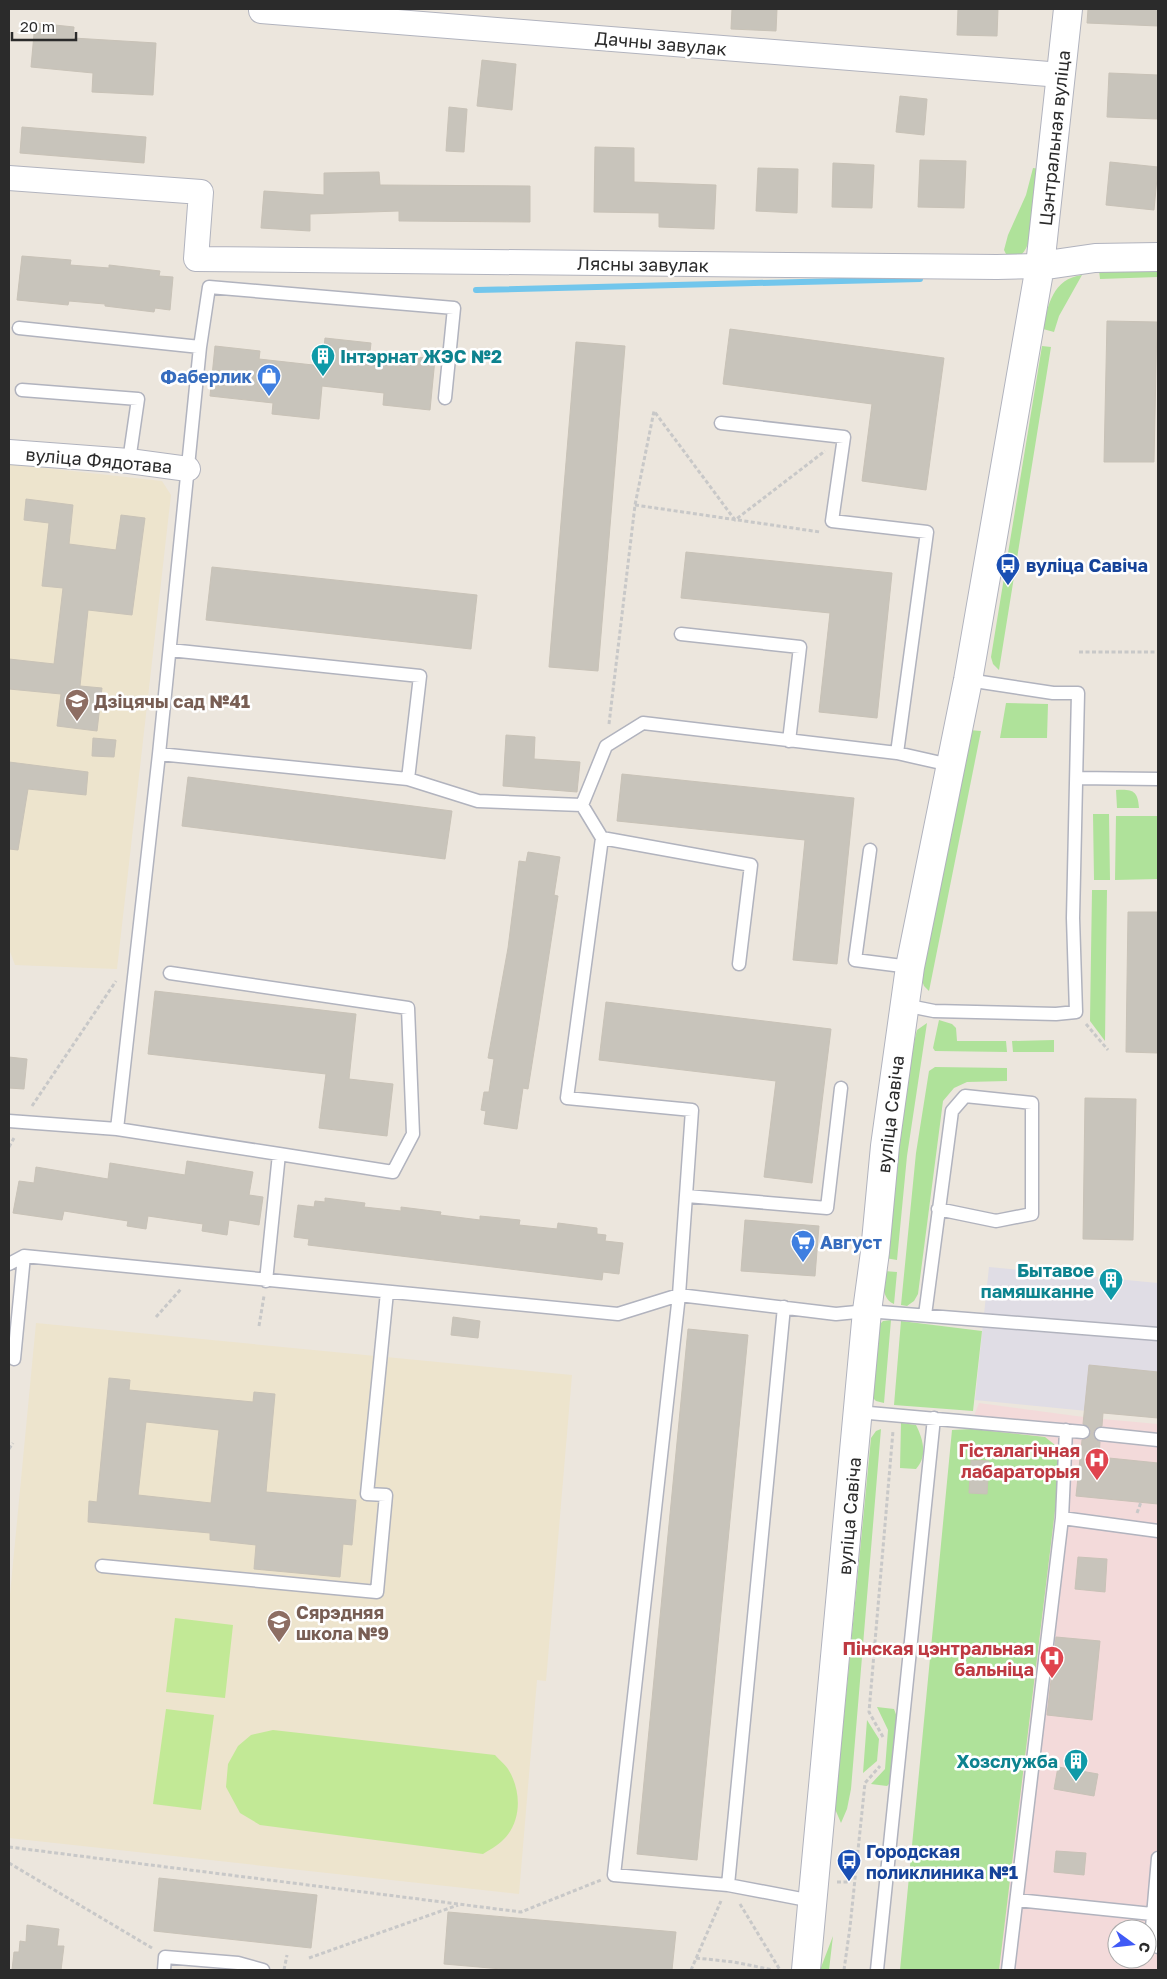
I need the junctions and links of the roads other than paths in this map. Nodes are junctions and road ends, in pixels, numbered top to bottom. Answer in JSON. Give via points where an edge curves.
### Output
{"nodes":[{"id":1,"x":1068,"y":9,"type":"edge"},
{"id":2,"x":255,"y":10,"type":"edge"},
{"id":3,"x":1061,"y":75,"type":"junction"},
{"id":4,"x":9,"y":178,"type":"edge"},
{"id":5,"x":1158,"y":257,"type":"edge"},
{"id":6,"x":1040,"y":266,"type":"junction"},
{"id":7,"x":19,"y":328,"type":"dead end"},
{"id":8,"x":200,"y":347,"type":"junction"},
{"id":9,"x":22,"y":390,"type":"dead end"},
{"id":10,"x":445,"y":398,"type":"dead end"},
{"id":11,"x":721,"y":423,"type":"dead end"},
{"id":12,"x":9,"y":452,"type":"edge"},
{"id":13,"x":129,"y":462,"type":"junction"},
{"id":14,"x":188,"y":469,"type":"junction"},
{"id":15,"x":681,"y":634,"type":"dead end"},
{"id":16,"x":170,"y":650,"type":"junction"},
{"id":17,"x":968,"y":680,"type":"junction"},
{"id":18,"x":789,"y":740,"type":"junction"},
{"id":19,"x":897,"y":753,"type":"junction"},
{"id":20,"x":159,"y":754,"type":"junction"},
{"id":21,"x":950,"y":765,"type":"junction"},
{"id":22,"x":1076,"y":778,"type":"junction"},
{"id":23,"x":408,"y":779,"type":"junction"},
{"id":24,"x":1158,"y":779,"type":"edge"},
{"id":25,"x":582,"y":805,"type":"junction"},
{"id":26,"x":602,"y":838,"type":"junction"},
{"id":27,"x":870,"y":850,"type":"dead end"},
{"id":28,"x":739,"y":964,"type":"dead end"},
{"id":29,"x":910,"y":967,"type":"junction"},
{"id":30,"x":170,"y":973,"type":"dead end"},
{"id":31,"x":904,"y":1005,"type":"junction"},
{"id":32,"x":840,"y":1088,"type":"dead end"},
{"id":33,"x":15,"y":1122,"type":"edge"},
{"id":34,"x":117,"y":1129,"type":"junction"},
{"id":35,"x":279,"y":1154,"type":"junction"},
{"id":36,"x":687,"y":1196,"type":"junction"},
{"id":37,"x":938,"y":1209,"type":"junction"},
{"id":38,"x":24,"y":1256,"type":"junction"},
{"id":39,"x":9,"y":1264,"type":"edge"},
{"id":40,"x":266,"y":1281,"type":"junction"},
{"id":41,"x":386,"y":1292,"type":"junction"},
{"id":42,"x":680,"y":1295,"type":"junction"},
{"id":43,"x":784,"y":1308,"type":"junction"},
{"id":44,"x":867,"y":1311,"type":"junction"},
{"id":45,"x":925,"y":1315,"type":"junction"},
{"id":46,"x":1158,"y":1334,"type":"edge"},
{"id":47,"x":14,"y":1359,"type":"dead end"},
{"id":48,"x":858,"y":1412,"type":"junction"},
{"id":49,"x":934,"y":1418,"type":"junction"},
{"id":50,"x":1066,"y":1430,"type":"junction"},
{"id":51,"x":1083,"y":1432,"type":"dead end"},
{"id":52,"x":1101,"y":1434,"type":"dead end"},
{"id":53,"x":1158,"y":1440,"type":"edge"},
{"id":54,"x":1062,"y":1518,"type":"junction"},
{"id":55,"x":1158,"y":1531,"type":"edge"},
{"id":56,"x":102,"y":1566,"type":"dead end"},
{"id":57,"x":1158,"y":1858,"type":"edge"},
{"id":58,"x":728,"y":1885,"type":"junction"},
{"id":59,"x":812,"y":1900,"type":"junction"},
{"id":60,"x":1017,"y":1900,"type":"junction"},
{"id":61,"x":1152,"y":1914,"type":"junction"},
{"id":62,"x":1158,"y":1947,"type":"edge"},
{"id":63,"x":164,"y":1970,"type":"edge"},
{"id":64,"x":263,"y":1970,"type":"edge"},
{"id":65,"x":806,"y":1970,"type":"edge"},
{"id":66,"x":877,"y":1970,"type":"edge"},
{"id":67,"x":1008,"y":1970,"type":"edge"}],
"edges":[{"from":1,"to":3,"type":"street","name":"Цэнтральная вуліца"},
{"from":2,"to":3,"type":"street","name":"Дачны завулак"},
{"from":3,"to":6,"type":"street","name":"Цэнтральная вуліца"},
{"from":4,"to":6,"type":"street","name":"Лясны завулак","via":[[202,192],[196,259]]},
{"from":5,"to":6,"type":"street","via":[[1095,258]]},
{"from":6,"to":17,"type":"street","name":"вуліца Савіча"},
{"from":7,"to":8,"type":"lane"},
{"from":8,"to":10,"type":"lane","via":[[209,287],[454,308]]},
{"from":8,"to":14,"type":"lane"},
{"from":9,"to":13,"type":"lane","via":[[138,399]]},
{"from":11,"to":19,"type":"lane","via":[[844,437],[832,521],[926,532]]},
{"from":12,"to":13,"type":"street","name":"вуліца Фядотава"},
{"from":13,"to":14,"type":"street","name":"вуліца Фядотава"},
{"from":14,"to":16,"type":"lane"},
{"from":15,"to":18,"type":"lane","via":[[800,647]]},
{"from":16,"to":20,"type":"lane"},
{"from":16,"to":23,"type":"lane","via":[[420,676]]},
{"from":17,"to":21,"type":"street","name":"вуліца Савіча"},
{"from":17,"to":22,"type":"lane","via":[[1053,693],[1078,693]]},
{"from":18,"to":19,"type":"lane"},
{"from":18,"to":25,"type":"lane","via":[[643,723],[606,746]]},
{"from":19,"to":21,"type":"lane"},
{"from":20,"to":23,"type":"lane"},
{"from":20,"to":34,"type":"lane"},
{"from":21,"to":29,"type":"street","name":"вуліца Савіча"},
{"from":22,"to":24,"type":"lane"},
{"from":22,"to":31,"type":"lane","via":[[1073,918],[1076,1012],[934,1011]]},
{"from":23,"to":25,"type":"lane","via":[[478,801]]},
{"from":25,"to":26,"type":"lane"},
{"from":26,"to":28,"type":"lane","via":[[751,865]]},
{"from":26,"to":36,"type":"lane","via":[[568,1098],[692,1110]]},
{"from":27,"to":29,"type":"lane","via":[[855,960]]},
{"from":29,"to":31,"type":"street","name":"вуліца Савіча"},
{"from":30,"to":35,"type":"lane","via":[[408,1008],[413,1134],[393,1172]]},
{"from":31,"to":44,"type":"street","name":"вуліца Савіча","via":[[884,1146]]},
{"from":32,"to":36,"type":"lane","via":[[826,1208]]},
{"from":33,"to":34,"type":"lane"},
{"from":34,"to":35,"type":"lane"},
{"from":35,"to":40,"type":"lane"},
{"from":36,"to":42,"type":"lane"},
{"from":37,"to":37,"type":"lane","via":[[952,1111],[965,1096],[1032,1103],[1032,1214],[996,1221]]},
{"from":37,"to":45,"type":"lane"},
{"from":38,"to":39,"type":"lane"},
{"from":38,"to":40,"type":"lane"},
{"from":38,"to":47,"type":"lane"},
{"from":40,"to":41,"type":"lane"},
{"from":41,"to":42,"type":"lane","via":[[618,1314]]},
{"from":41,"to":56,"type":"lane","via":[[367,1494],[386,1495],[376,1592]]},
{"from":42,"to":43,"type":"lane"},
{"from":42,"to":58,"type":"lane","via":[[614,1875]]},
{"from":43,"to":44,"type":"lane","via":[[836,1314]]},
{"from":43,"to":58,"type":"lane"},
{"from":44,"to":45,"type":"lane"},
{"from":44,"to":48,"type":"street","name":"вуліца Савіча"},
{"from":45,"to":46,"type":"lane"},
{"from":48,"to":49,"type":"lane"},
{"from":48,"to":59,"type":"street","name":"вуліца Савіча"},
{"from":49,"to":50,"type":"lane"},
{"from":49,"to":66,"type":"lane"},
{"from":50,"to":51,"type":"lane"},
{"from":50,"to":54,"type":"lane"},
{"from":52,"to":53,"type":"lane"},
{"from":54,"to":55,"type":"lane"},
{"from":54,"to":60,"type":"lane"},
{"from":57,"to":61,"type":"lane"},
{"from":58,"to":59,"type":"lane"},
{"from":59,"to":65,"type":"street","name":"вуліца Савіча"},
{"from":60,"to":61,"type":"lane"},
{"from":60,"to":67,"type":"lane"},
{"from":61,"to":62,"type":"lane","via":[[1150,1939]]},
{"from":63,"to":64,"type":"lane","via":[[166,1957],[238,1963]]}]}
